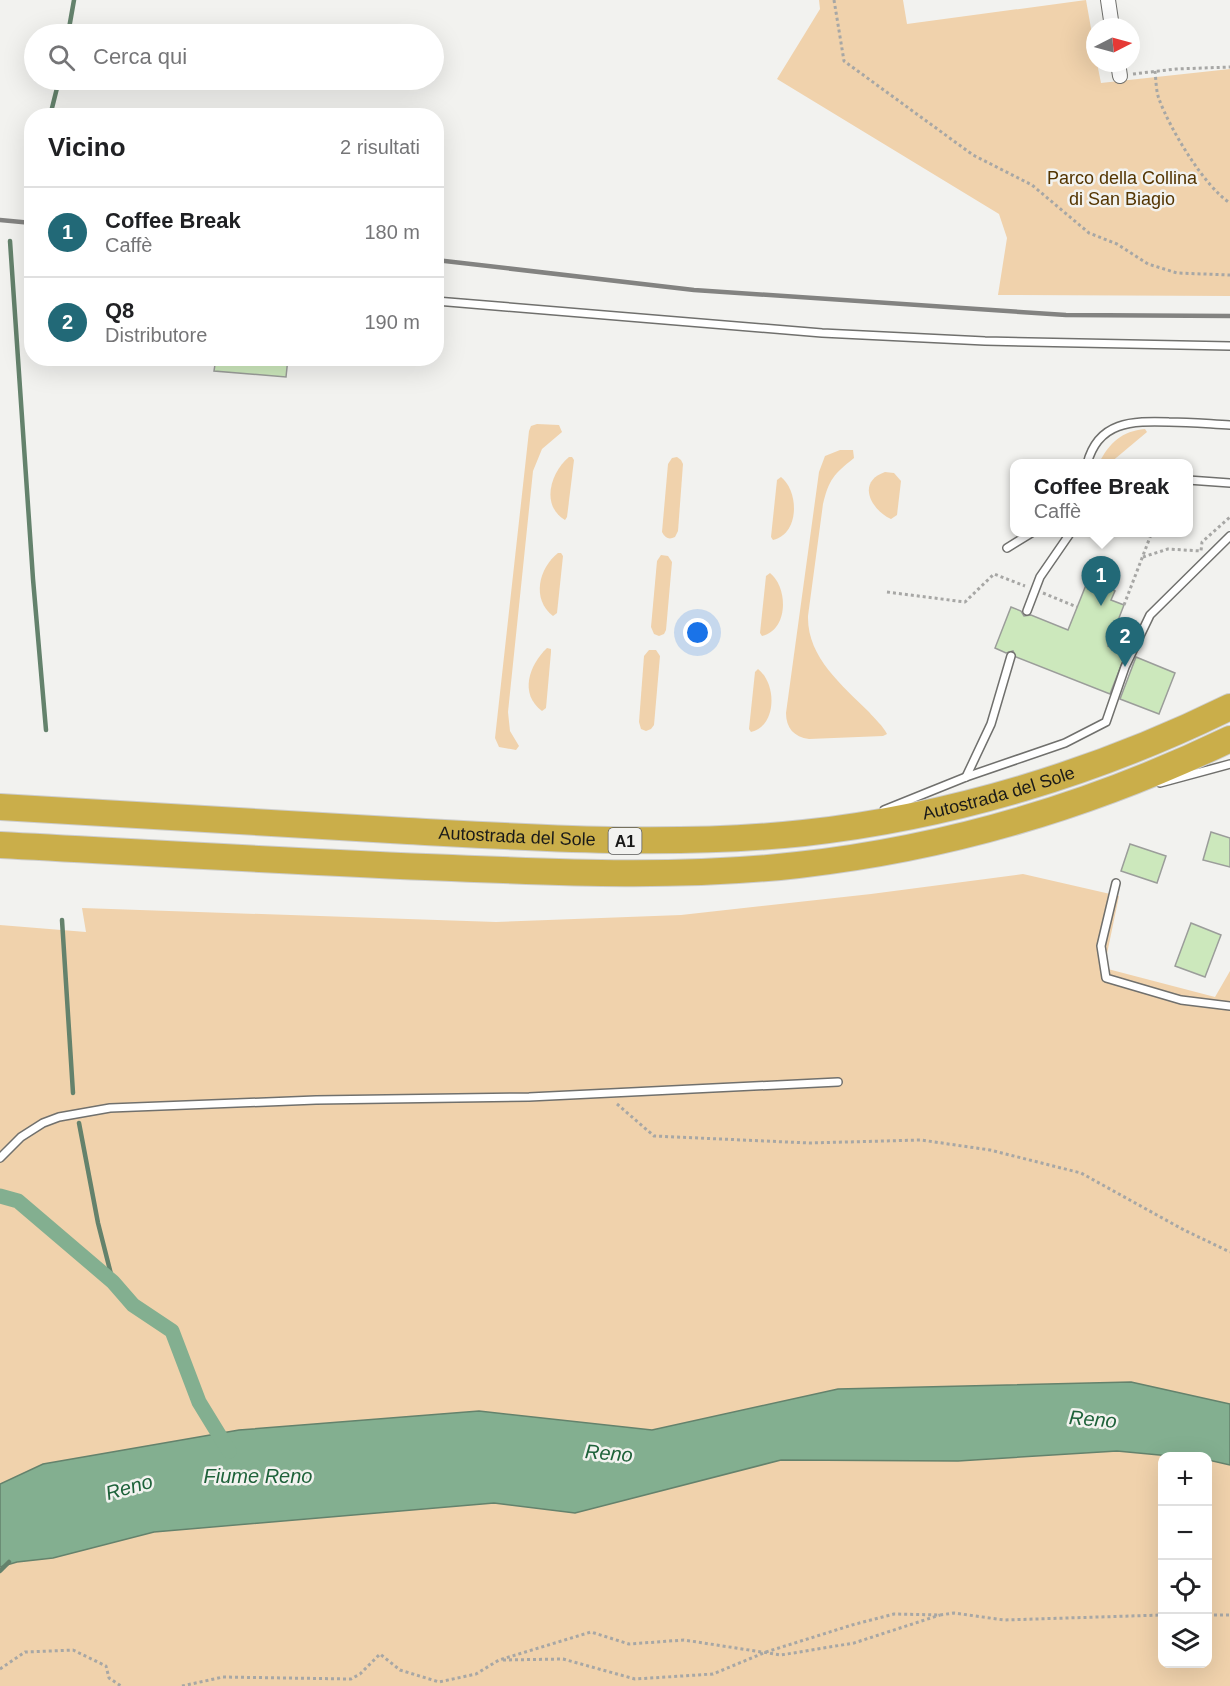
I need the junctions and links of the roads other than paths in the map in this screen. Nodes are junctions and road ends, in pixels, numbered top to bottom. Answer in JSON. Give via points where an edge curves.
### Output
{"nodes":[{"id":1,"x":1108,"y":0,"type":"edge"},
{"id":2,"x":1111,"y":18,"type":"edge"},
{"id":3,"x":444,"y":303,"type":"edge"},
{"id":4,"x":1230,"y":346,"type":"edge"},
{"id":5,"x":1230,"y":425,"type":"edge"},
{"id":6,"x":1088,"y":459,"type":"edge"},
{"id":7,"x":1193,"y":480,"type":"edge"},
{"id":8,"x":1230,"y":483,"type":"edge"},
{"id":9,"x":1230,"y":536,"type":"edge"},
{"id":10,"x":1025,"y":537,"type":"edge"},
{"id":11,"x":1068,"y":537,"type":"edge"},
{"id":12,"x":1007,"y":548,"type":"dead end"},
{"id":13,"x":1028,"y":611,"type":"dead end"},
{"id":14,"x":1011,"y":656,"type":"dead end"},
{"id":15,"x":1230,"y":707,"type":"edge"},
{"id":16,"x":1230,"y":739,"type":"edge"},
{"id":17,"x":1230,"y":764,"type":"edge"},
{"id":18,"x":966,"y":777,"type":"junction"},
{"id":19,"x":1151,"y":785,"type":"dead end"},
{"id":20,"x":1129,"y":791,"type":"dead end"},
{"id":21,"x":0,"y":807,"type":"edge"},
{"id":22,"x":1050,"y":813,"type":"junction"},
{"id":23,"x":840,"y":828,"type":"junction"},
{"id":24,"x":0,"y":845,"type":"edge"},
{"id":25,"x":1116,"y":883,"type":"dead end"},
{"id":26,"x":1230,"y":1006,"type":"edge"},
{"id":27,"x":838,"y":1082,"type":"dead end"},
{"id":28,"x":0,"y":1158,"type":"edge"}],
"edges":[{"from":1,"to":2,"type":"street"},
{"from":3,"to":4,"type":"lane","via":[[822,333]]},
{"from":5,"to":6,"type":"lane","via":[[1124,423],[1097,442]]},
{"from":7,"to":8,"type":"lane"},
{"from":9,"to":18,"type":"lane","via":[[1150,615],[1125,667],[1106,722],[1065,743]]},
{"from":10,"to":12,"type":"lane"},
{"from":11,"to":13,"type":"lane","via":[[1040,577]]},
{"from":14,"to":18,"type":"lane","via":[[992,724]]},
{"from":15,"to":23,"type":"highway","name":"Autostrada del Sole","number":"A1","via":[[1105,761],[1027,787],[931,812]]},
{"from":16,"to":22,"type":"highway","name":"Autostrada del Sole","number":"A1","via":[[1183,762]]},
{"from":17,"to":19,"type":"lane"},
{"from":18,"to":23,"type":"lane"},
{"from":20,"to":22,"type":"lane"},
{"from":21,"to":23,"type":"highway","name":"Autostrada del Sole","number":"A1","via":[[594,841],[694,841]]},
{"from":22,"to":24,"type":"highway","name":"Autostrada del Sole","number":"A1","via":[[898,850],[798,866],[695,873],[534,872]]},
{"from":25,"to":26,"type":"lane","via":[[1101,946],[1106,978],[1181,1000]]},
{"from":27,"to":28,"type":"lane","via":[[110,1108],[59,1117],[43,1124],[21,1137]]}]}
